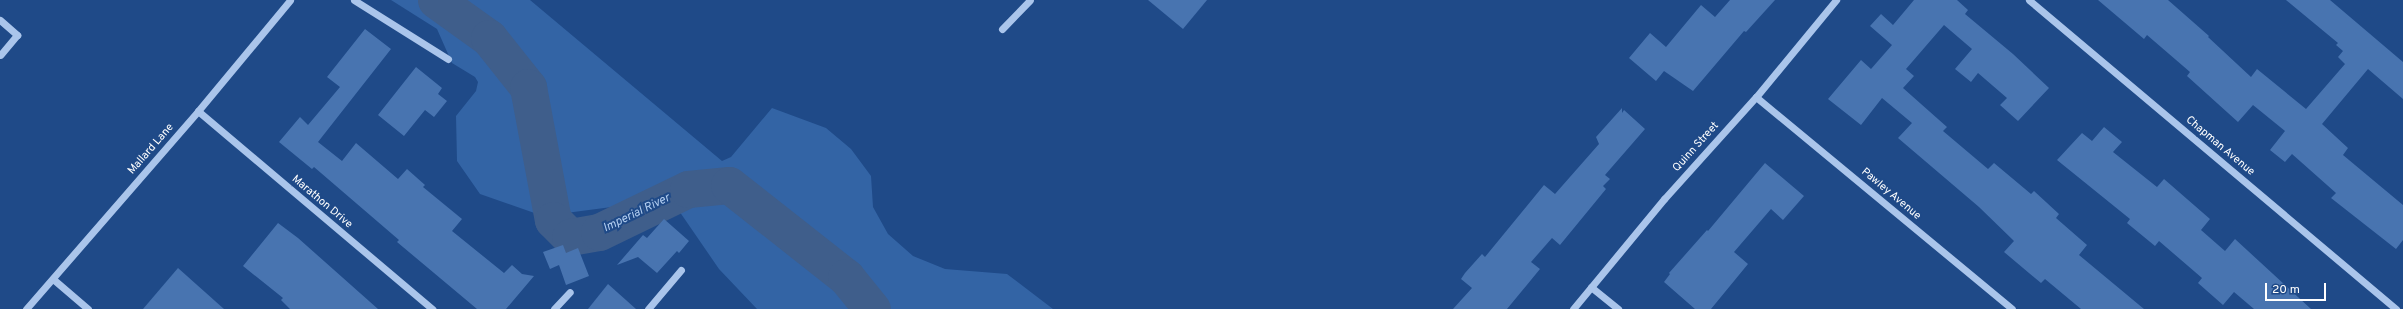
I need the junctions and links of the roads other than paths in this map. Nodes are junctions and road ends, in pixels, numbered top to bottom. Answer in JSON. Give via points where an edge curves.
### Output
{"nodes":[{"id":1,"x":290,"y":0,"type":"edge"},
{"id":2,"x":354,"y":0,"type":"edge"},
{"id":3,"x":1030,"y":0,"type":"edge"},
{"id":4,"x":1836,"y":0,"type":"edge"},
{"id":5,"x":2029,"y":0,"type":"edge"},
{"id":6,"x":0,"y":20,"type":"edge"},
{"id":7,"x":1002,"y":29,"type":"dead end"},
{"id":8,"x":0,"y":56,"type":"edge"},
{"id":9,"x":448,"y":59,"type":"dead end"},
{"id":10,"x":1756,"y":97,"type":"junction"},
{"id":11,"x":198,"y":111,"type":"junction"},
{"id":12,"x":681,"y":270,"type":"dead end"},
{"id":13,"x":53,"y":279,"type":"junction"},
{"id":14,"x":1591,"y":287,"type":"junction"},
{"id":15,"x":570,"y":292,"type":"dead end"},
{"id":16,"x":26,"y":309,"type":"edge"},
{"id":17,"x":88,"y":309,"type":"edge"},
{"id":18,"x":432,"y":309,"type":"edge"},
{"id":19,"x":554,"y":309,"type":"edge"},
{"id":20,"x":648,"y":309,"type":"edge"},
{"id":21,"x":1573,"y":309,"type":"edge"},
{"id":22,"x":1618,"y":309,"type":"edge"},
{"id":23,"x":2012,"y":309,"type":"edge"},
{"id":24,"x":2396,"y":309,"type":"edge"}],
"edges":[{"from":1,"to":11,"type":"street","name":"Mallard Lane"},
{"from":2,"to":9,"type":"street"},
{"from":3,"to":7,"type":"street"},
{"from":4,"to":10,"type":"street","name":"Quinn Street"},
{"from":5,"to":24,"type":"street","name":"Chapman Avenue"},
{"from":6,"to":8,"type":"street","via":[[17,35]]},
{"from":10,"to":14,"type":"street","name":"Quinn Street","via":[[1664,199]]},
{"from":10,"to":23,"type":"street","name":"Pawley Avenue"},
{"from":11,"to":13,"type":"street","name":"Mallard Lane"},
{"from":11,"to":18,"type":"street","name":"Marathon Drive"},
{"from":12,"to":20,"type":"street"},
{"from":13,"to":16,"type":"street","name":"Mallard Lane"},
{"from":13,"to":17,"type":"street"},
{"from":14,"to":21,"type":"street","name":"Quinn Street"},
{"from":14,"to":22,"type":"street"},
{"from":15,"to":19,"type":"street"}]}
